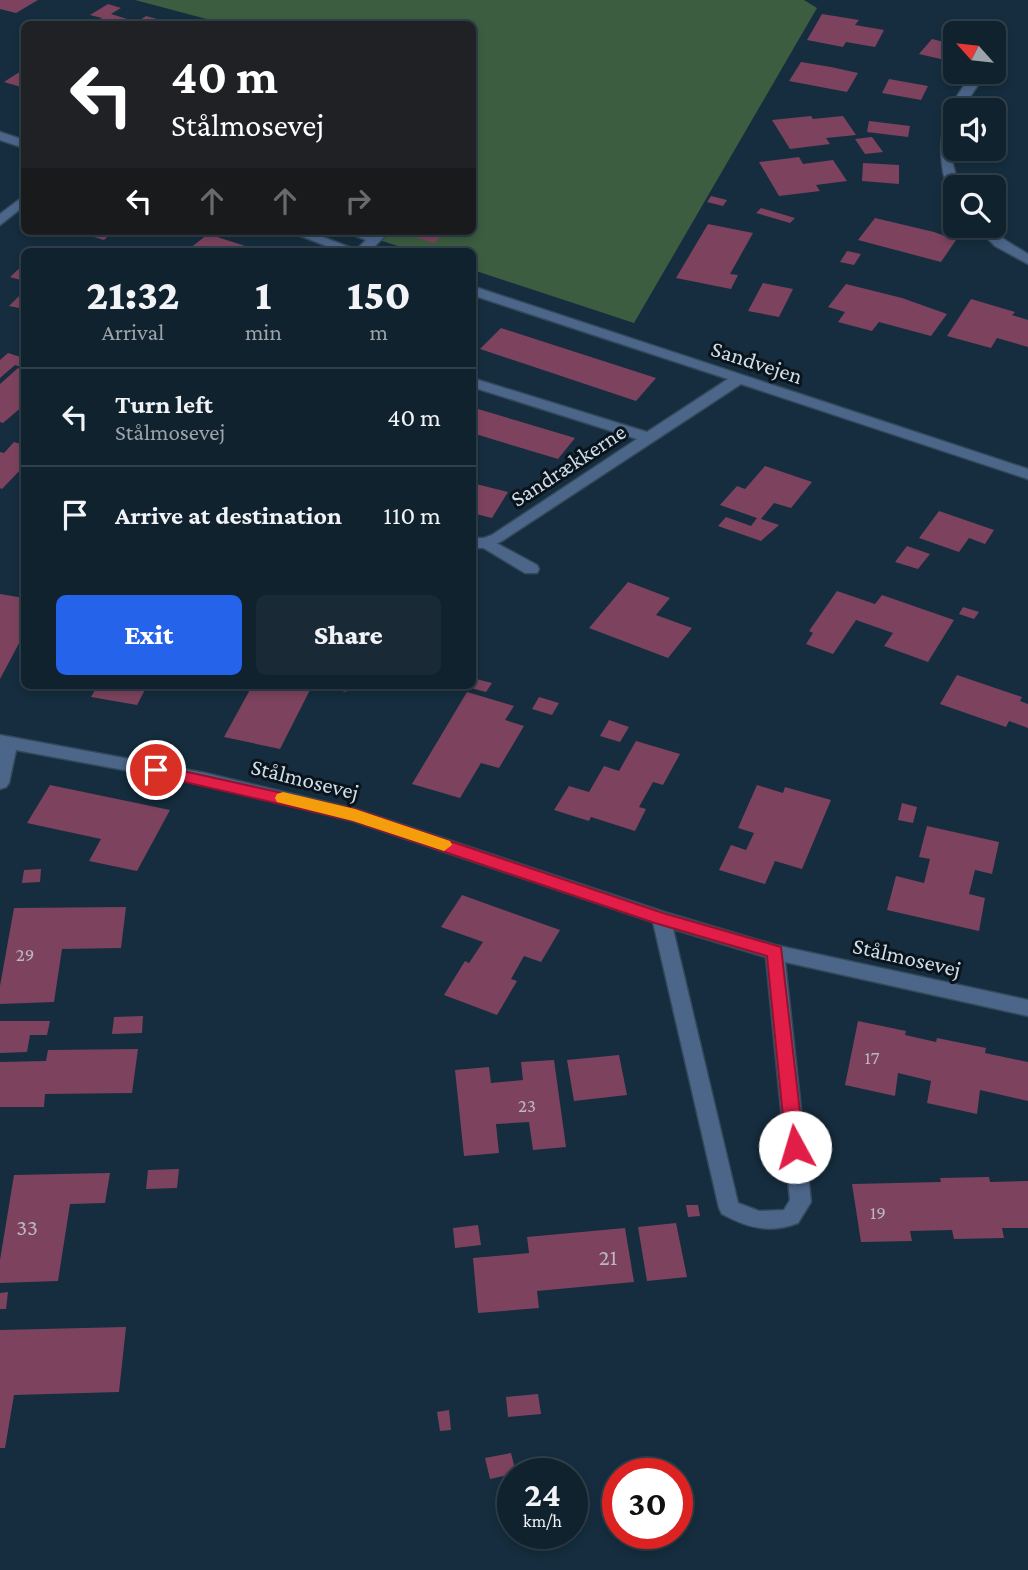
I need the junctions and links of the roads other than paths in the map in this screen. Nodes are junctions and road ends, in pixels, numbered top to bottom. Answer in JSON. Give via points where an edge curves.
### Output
{"nodes":[{"id":1,"x":970,"y":84,"type":"edge"},
{"id":2,"x":0,"y":136,"type":"edge"},
{"id":3,"x":21,"y":143,"type":"edge"},
{"id":4,"x":950,"y":175,"type":"edge"},
{"id":5,"x":21,"y":203,"type":"edge"},
{"id":6,"x":0,"y":221,"type":"edge"},
{"id":7,"x":306,"y":235,"type":"edge"},
{"id":8,"x":379,"y":235,"type":"edge"},
{"id":9,"x":994,"y":238,"type":"edge"},
{"id":10,"x":346,"y":248,"type":"edge"},
{"id":11,"x":363,"y":248,"type":"edge"},
{"id":12,"x":1028,"y":260,"type":"edge"},
{"id":13,"x":476,"y":291,"type":"edge"},
{"id":14,"x":737,"y":379,"type":"junction"},
{"id":15,"x":476,"y":383,"type":"edge"},
{"id":16,"x":650,"y":438,"type":"junction"},
{"id":17,"x":1028,"y":474,"type":"edge"},
{"id":18,"x":480,"y":543,"type":"edge"},
{"id":19,"x":531,"y":569,"type":"dead end"},
{"id":20,"x":4,"y":742,"type":"edge"},
{"id":21,"x":0,"y":783,"type":"edge"},
{"id":22,"x":661,"y":918,"type":"junction"},
{"id":23,"x":775,"y":952,"type":"junction"},
{"id":24,"x":1028,"y":1008,"type":"edge"}],
"edges":[{"from":1,"to":4,"type":"street","via":[[951,120],[946,160]]},
{"from":2,"to":3,"type":"street"},
{"from":5,"to":6,"type":"street"},
{"from":7,"to":10,"type":"street"},
{"from":8,"to":11,"type":"street"},
{"from":9,"to":12,"type":"street"},
{"from":13,"to":14,"type":"street","name":"Sandvejen"},
{"from":14,"to":16,"type":"street","name":"Sandrækkerne"},
{"from":14,"to":17,"type":"street","name":"Sandvejen"},
{"from":15,"to":16,"type":"street","name":"Sandrækkerne"},
{"from":16,"to":18,"type":"street","name":"Sandrækkerne"},
{"from":18,"to":19,"type":"street"},
{"from":20,"to":21,"type":"street","name":"Stålmosevej"},
{"from":20,"to":22,"type":"street","name":"Stålmosevej","via":[[205,779],[355,815]]},
{"from":22,"to":23,"type":"street","name":"Stålmosevej"},
{"from":22,"to":23,"type":"street","via":[[729,1208],[749,1219],[772,1223],[791,1217],[801,1202]]},
{"from":23,"to":24,"type":"street","name":"Stålmosevej"}]}
